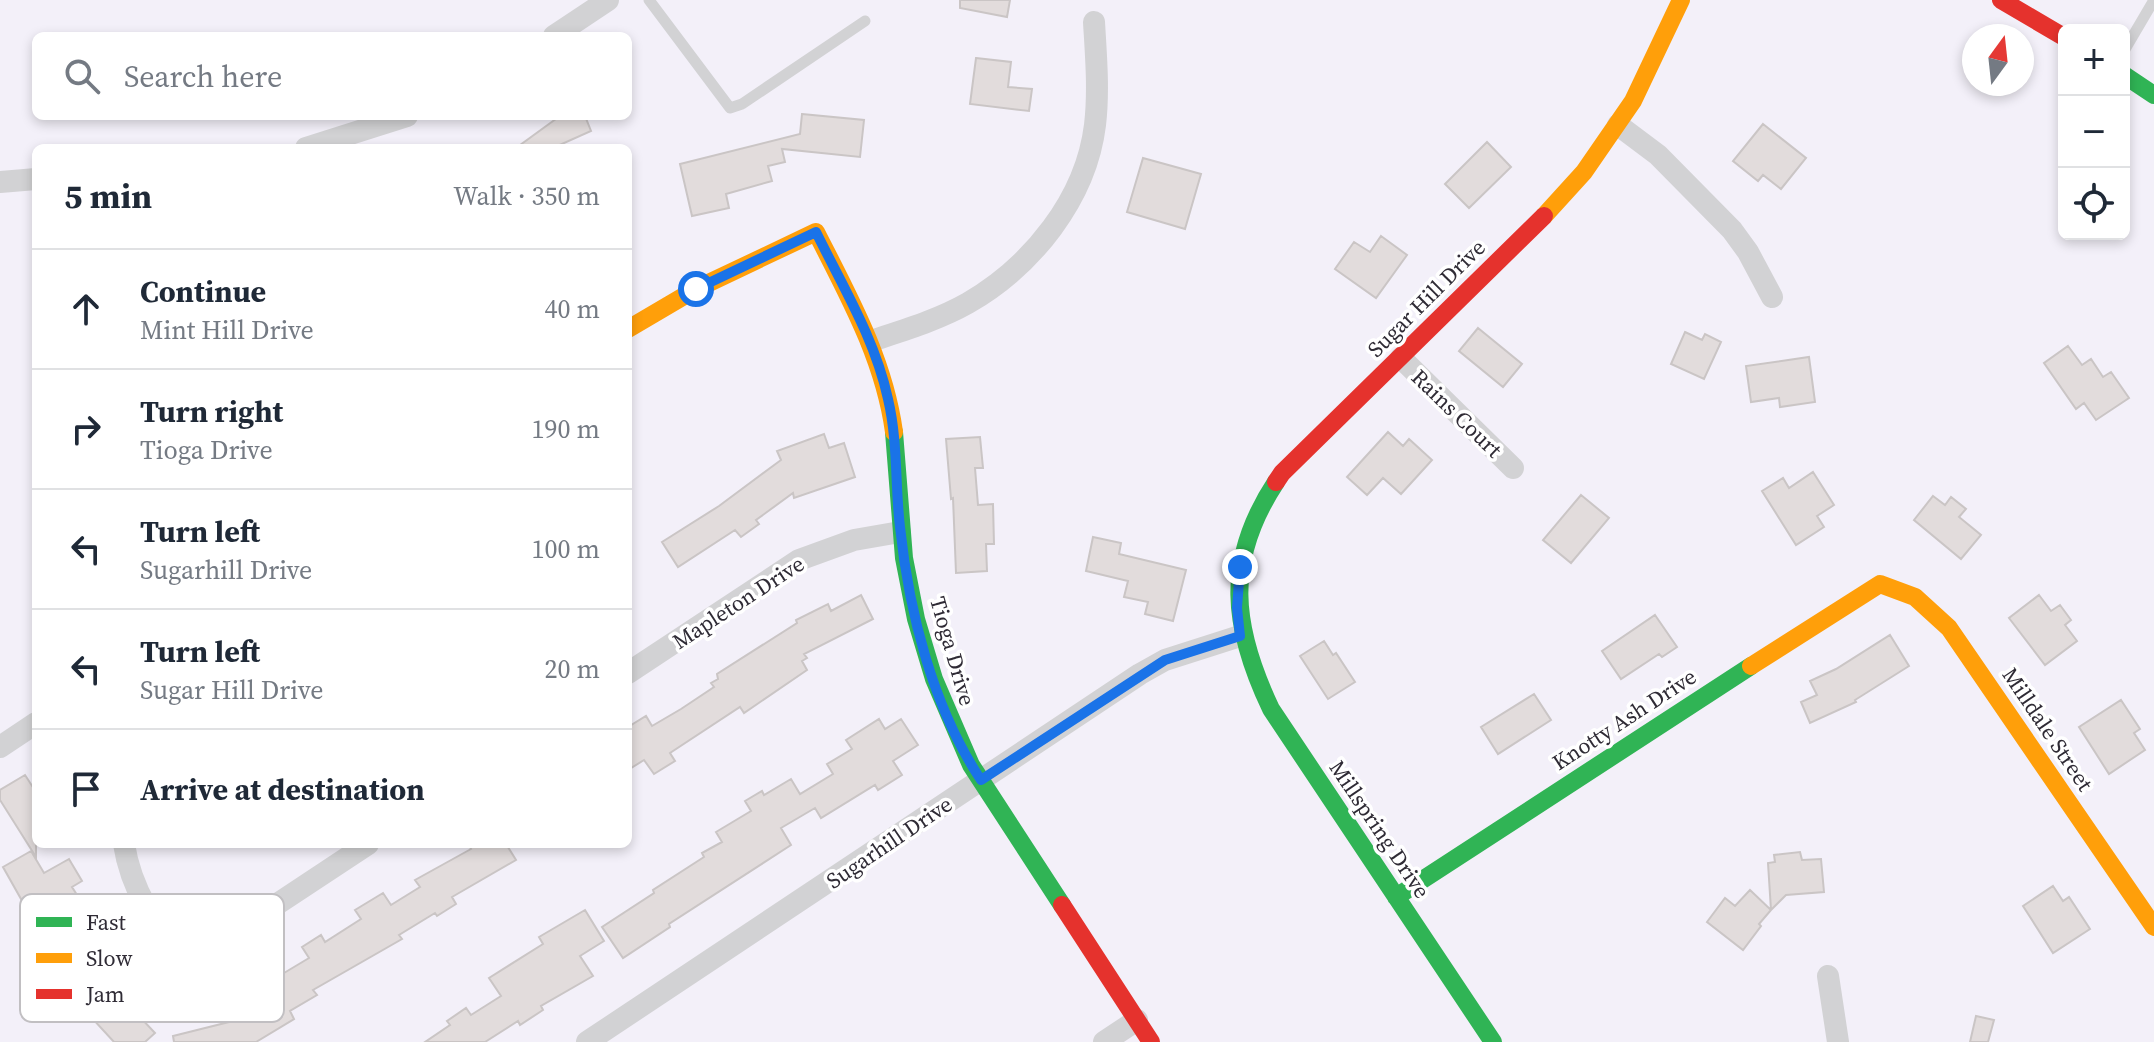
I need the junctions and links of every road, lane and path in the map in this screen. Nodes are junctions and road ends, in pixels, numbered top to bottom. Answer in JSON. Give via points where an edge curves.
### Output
{"nodes":[{"id":1,"x":608,"y":0,"type":"edge"},
{"id":2,"x":649,"y":0,"type":"edge"},
{"id":3,"x":1681,"y":0,"type":"edge"},
{"id":4,"x":2001,"y":0,"type":"edge"},
{"id":5,"x":2154,"y":0,"type":"edge"},
{"id":6,"x":2149,"y":19,"type":"edge"},
{"id":7,"x":865,"y":21,"type":"dead end"},
{"id":8,"x":1094,"y":22,"type":"dead end"},
{"id":9,"x":560,"y":32,"type":"edge"},
{"id":10,"x":2058,"y":33,"type":"edge"},
{"id":11,"x":2130,"y":43,"type":"edge"},
{"id":12,"x":2130,"y":79,"type":"edge"},
{"id":13,"x":2154,"y":95,"type":"edge"},
{"id":14,"x":394,"y":120,"type":"edge"},
{"id":15,"x":1618,"y":125,"type":"junction"},
{"id":16,"x":319,"y":144,"type":"edge"},
{"id":17,"x":32,"y":179,"type":"edge"},
{"id":18,"x":0,"y":182,"type":"edge"},
{"id":19,"x":1772,"y":297,"type":"dead end"},
{"id":20,"x":632,"y":327,"type":"edge"},
{"id":21,"x":871,"y":341,"type":"junction"},
{"id":22,"x":1401,"y":358,"type":"junction"},
{"id":23,"x":1513,"y":468,"type":"dead end"},
{"id":24,"x":900,"y":532,"type":"junction"},
{"id":25,"x":1880,"y":584,"type":"joint"},
{"id":26,"x":1240,"y":636,"type":"junction"},
{"id":27,"x":632,"y":670,"type":"edge"},
{"id":28,"x":32,"y":726,"type":"edge"},
{"id":29,"x":0,"y":747,"type":"edge"},
{"id":30,"x":981,"y":780,"type":"junction"},
{"id":31,"x":125,"y":848,"type":"edge"},
{"id":32,"x":362,"y":848,"type":"edge"},
{"id":33,"x":139,"y":894,"type":"edge"},
{"id":34,"x":1396,"y":897,"type":"junction"},
{"id":35,"x":284,"y":900,"type":"edge"},
{"id":36,"x":2154,"y":927,"type":"edge"},
{"id":37,"x":1828,"y":976,"type":"dead end"},
{"id":38,"x":1137,"y":1020,"type":"junction"},
{"id":39,"x":587,"y":1042,"type":"edge"},
{"id":40,"x":1104,"y":1042,"type":"edge"},
{"id":41,"x":1151,"y":1042,"type":"edge"},
{"id":42,"x":1493,"y":1042,"type":"edge"},
{"id":43,"x":1838,"y":1042,"type":"edge"}],
"edges":[{"from":1,"to":9,"type":"street"},
{"from":2,"to":7,"type":"lane","via":[[730,108]]},
{"from":3,"to":15,"type":"street","name":"Sugar Hill Drive"},
{"from":4,"to":10,"type":"street"},
{"from":5,"to":6,"type":"lane"},
{"from":6,"to":11,"type":"lane"},
{"from":8,"to":21,"type":"street","via":[[1095,127],[1067,208],[991,288],[944,315]]},
{"from":12,"to":13,"type":"street"},
{"from":14,"to":16,"type":"street"},
{"from":15,"to":19,"type":"street","via":[[1658,155],[1732,230]]},
{"from":15,"to":22,"type":"street","name":"Sugar Hill Drive","via":[[1551,209]]},
{"from":17,"to":18,"type":"street"},
{"from":20,"to":21,"type":"street","name":"Tioga Drive","via":[[696,289],[816,232]]},
{"from":21,"to":24,"type":"street","name":"Tioga Drive","via":[[894,433]]},
{"from":22,"to":23,"type":"street","name":"Rains Court"},
{"from":22,"to":26,"type":"street","name":"Sugar Hill Drive","via":[[1282,473],[1259,507],[1240,567]]},
{"from":24,"to":27,"type":"street","name":"Mapleton Drive","via":[[854,540],[799,560]]},
{"from":24,"to":30,"type":"street","name":"Tioga Drive","via":[[934,685]]},
{"from":25,"to":34,"type":"street","name":"Knotty Ash Drive"},
{"from":25,"to":36,"type":"street","name":"Milldale Street","via":[[1915,597],[1949,628]]},
{"from":26,"to":30,"type":"street","name":"Sugarhill Drive","via":[[1165,660]]},
{"from":26,"to":34,"type":"street","name":"Millspring Drive","via":[[1271,709]]},
{"from":28,"to":29,"type":"street"},
{"from":30,"to":38,"type":"street","name":"Tioga Drive"},
{"from":30,"to":39,"type":"street","name":"Sugarhill Drive"},
{"from":31,"to":33,"type":"street"},
{"from":32,"to":35,"type":"street"},
{"from":34,"to":42,"type":"street","name":"Millspring Drive"},
{"from":37,"to":43,"type":"street"},
{"from":38,"to":40,"type":"street"},
{"from":38,"to":41,"type":"street","name":"Tioga Drive"}]}
